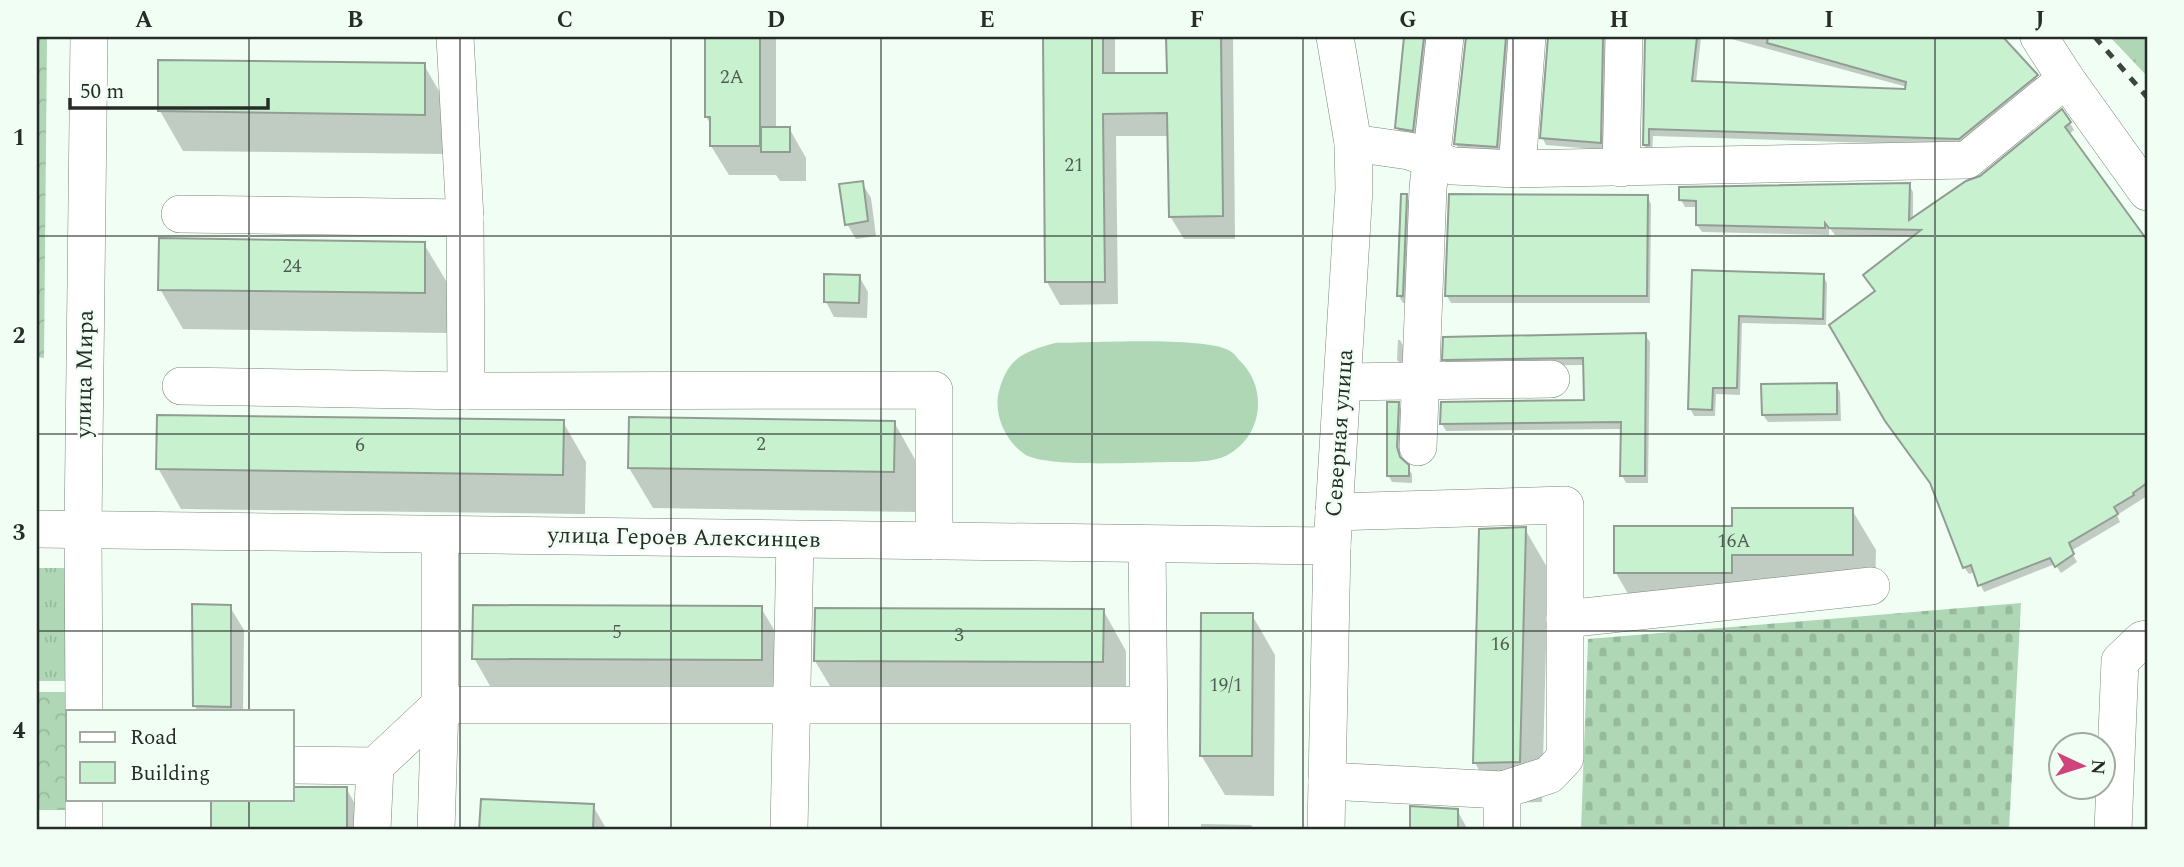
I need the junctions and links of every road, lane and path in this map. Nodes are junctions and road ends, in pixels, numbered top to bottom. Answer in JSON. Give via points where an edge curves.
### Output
{"nodes":[{"id":1,"x":89,"y":37,"type":"edge"},
{"id":2,"x":455,"y":37,"type":"edge"},
{"id":3,"x":1335,"y":37,"type":"edge"},
{"id":4,"x":1445,"y":37,"type":"edge"},
{"id":5,"x":1527,"y":37,"type":"edge"},
{"id":6,"x":1624,"y":37,"type":"edge"},
{"id":7,"x":2039,"y":37,"type":"edge"},
{"id":8,"x":2066,"y":79,"type":"junction"},
{"id":9,"x":1353,"y":143,"type":"junction"},
{"id":10,"x":1432,"y":159,"type":"junction"},
{"id":11,"x":1621,"y":168,"type":"junction"},
{"id":12,"x":1517,"y":169,"type":"junction"},
{"id":13,"x":2147,"y":192,"type":"edge"},
{"id":14,"x":180,"y":214,"type":"dead end"},
{"id":15,"x":465,"y":218,"type":"junction"},
{"id":16,"x":1551,"y":379,"type":"dead end"},
{"id":17,"x":1420,"y":380,"type":"junction"},
{"id":18,"x":1343,"y":382,"type":"junction"},
{"id":19,"x":181,"y":386,"type":"dead end"},
{"id":20,"x":466,"y":391,"type":"junction"},
{"id":21,"x":1418,"y":447,"type":"dead end"},
{"id":22,"x":37,"y":529,"type":"edge"},
{"id":23,"x":83,"y":529,"type":"junction"},
{"id":24,"x":1333,"y":529,"type":"junction"},
{"id":25,"x":440,"y":535,"type":"junction"},
{"id":26,"x":795,"y":540,"type":"junction"},
{"id":27,"x":934,"y":541,"type":"junction"},
{"id":28,"x":1147,"y":544,"type":"junction"},
{"id":29,"x":1871,"y":586,"type":"dead end"},
{"id":30,"x":1564,"y":619,"type":"junction"},
{"id":31,"x":2147,"y":639,"type":"edge"},
{"id":32,"x":791,"y":704,"type":"junction"},
{"id":33,"x":440,"y":705,"type":"junction"},
{"id":34,"x":1148,"y":705,"type":"junction"},
{"id":35,"x":83,"y":710,"type":"edge"},
{"id":36,"x":294,"y":765,"type":"edge"},
{"id":37,"x":375,"y":766,"type":"junction"},
{"id":38,"x":1327,"y":781,"type":"junction"},
{"id":39,"x":1502,"y":790,"type":"junction"},
{"id":40,"x":84,"y":800,"type":"edge"},
{"id":41,"x":84,"y":830,"type":"edge"},
{"id":42,"x":372,"y":830,"type":"edge"},
{"id":43,"x":436,"y":830,"type":"edge"},
{"id":44,"x":789,"y":830,"type":"edge"},
{"id":45,"x":1150,"y":830,"type":"edge"},
{"id":46,"x":1326,"y":830,"type":"edge"},
{"id":47,"x":1502,"y":830,"type":"edge"},
{"id":48,"x":2113,"y":830,"type":"edge"}],
"edges":[{"from":1,"to":23,"type":"street","name":"улица Мира"},
{"from":2,"to":15,"type":"street"},
{"from":3,"to":9,"type":"street","name":"Северная улица"},
{"from":4,"to":10,"type":"street"},
{"from":5,"to":12,"type":"street"},
{"from":6,"to":11,"type":"street"},
{"from":7,"to":8,"type":"street"},
{"from":8,"to":11,"type":"street","via":[[1967,160]]},
{"from":8,"to":13,"type":"street"},
{"from":9,"to":10,"type":"street"},
{"from":9,"to":18,"type":"street","name":"Северная улица"},
{"from":10,"to":12,"type":"street","via":[[1453,166]]},
{"from":10,"to":17,"type":"street"},
{"from":11,"to":12,"type":"street"},
{"from":14,"to":15,"type":"street"},
{"from":15,"to":20,"type":"street"},
{"from":16,"to":17,"type":"street"},
{"from":17,"to":18,"type":"street"},
{"from":17,"to":21,"type":"street"},
{"from":18,"to":24,"type":"street","name":"Северная улица"},
{"from":19,"to":20,"type":"street"},
{"from":20,"to":27,"type":"street","via":[[933,390]]},
{"from":22,"to":23,"type":"street","name":"улица Героев Алексинцев"},
{"from":23,"to":25,"type":"street","name":"улица Героев Алексинцев"},
{"from":23,"to":35,"type":"street","name":"улица Мира"},
{"from":24,"to":28,"type":"street","name":"улица Героев Алексинцев"},
{"from":24,"to":30,"type":"street","name":"улица Героев Алексинцев","via":[[1565,505]]},
{"from":24,"to":38,"type":"street","name":"Северная улица"},
{"from":25,"to":26,"type":"street","name":"улица Героев Алексинцев"},
{"from":25,"to":33,"type":"street"},
{"from":26,"to":27,"type":"street","name":"улица Героев Алексинцев"},
{"from":26,"to":32,"type":"street"},
{"from":27,"to":28,"type":"street","name":"улица Героев Алексинцев"},
{"from":28,"to":34,"type":"street"},
{"from":29,"to":30,"type":"street"},
{"from":30,"to":39,"type":"street","via":[[1564,758],[1549,775]]},
{"from":31,"to":48,"type":"street","via":[[2120,661]]},
{"from":32,"to":33,"type":"street"},
{"from":32,"to":34,"type":"street"},
{"from":32,"to":44,"type":"street"},
{"from":33,"to":37,"type":"street"},
{"from":33,"to":43,"type":"street"},
{"from":34,"to":45,"type":"street"},
{"from":36,"to":37,"type":"street"},
{"from":37,"to":42,"type":"street"},
{"from":38,"to":39,"type":"street"},
{"from":38,"to":46,"type":"street","name":"Северная улица"},
{"from":39,"to":47,"type":"street"},
{"from":40,"to":41,"type":"street"}]}
